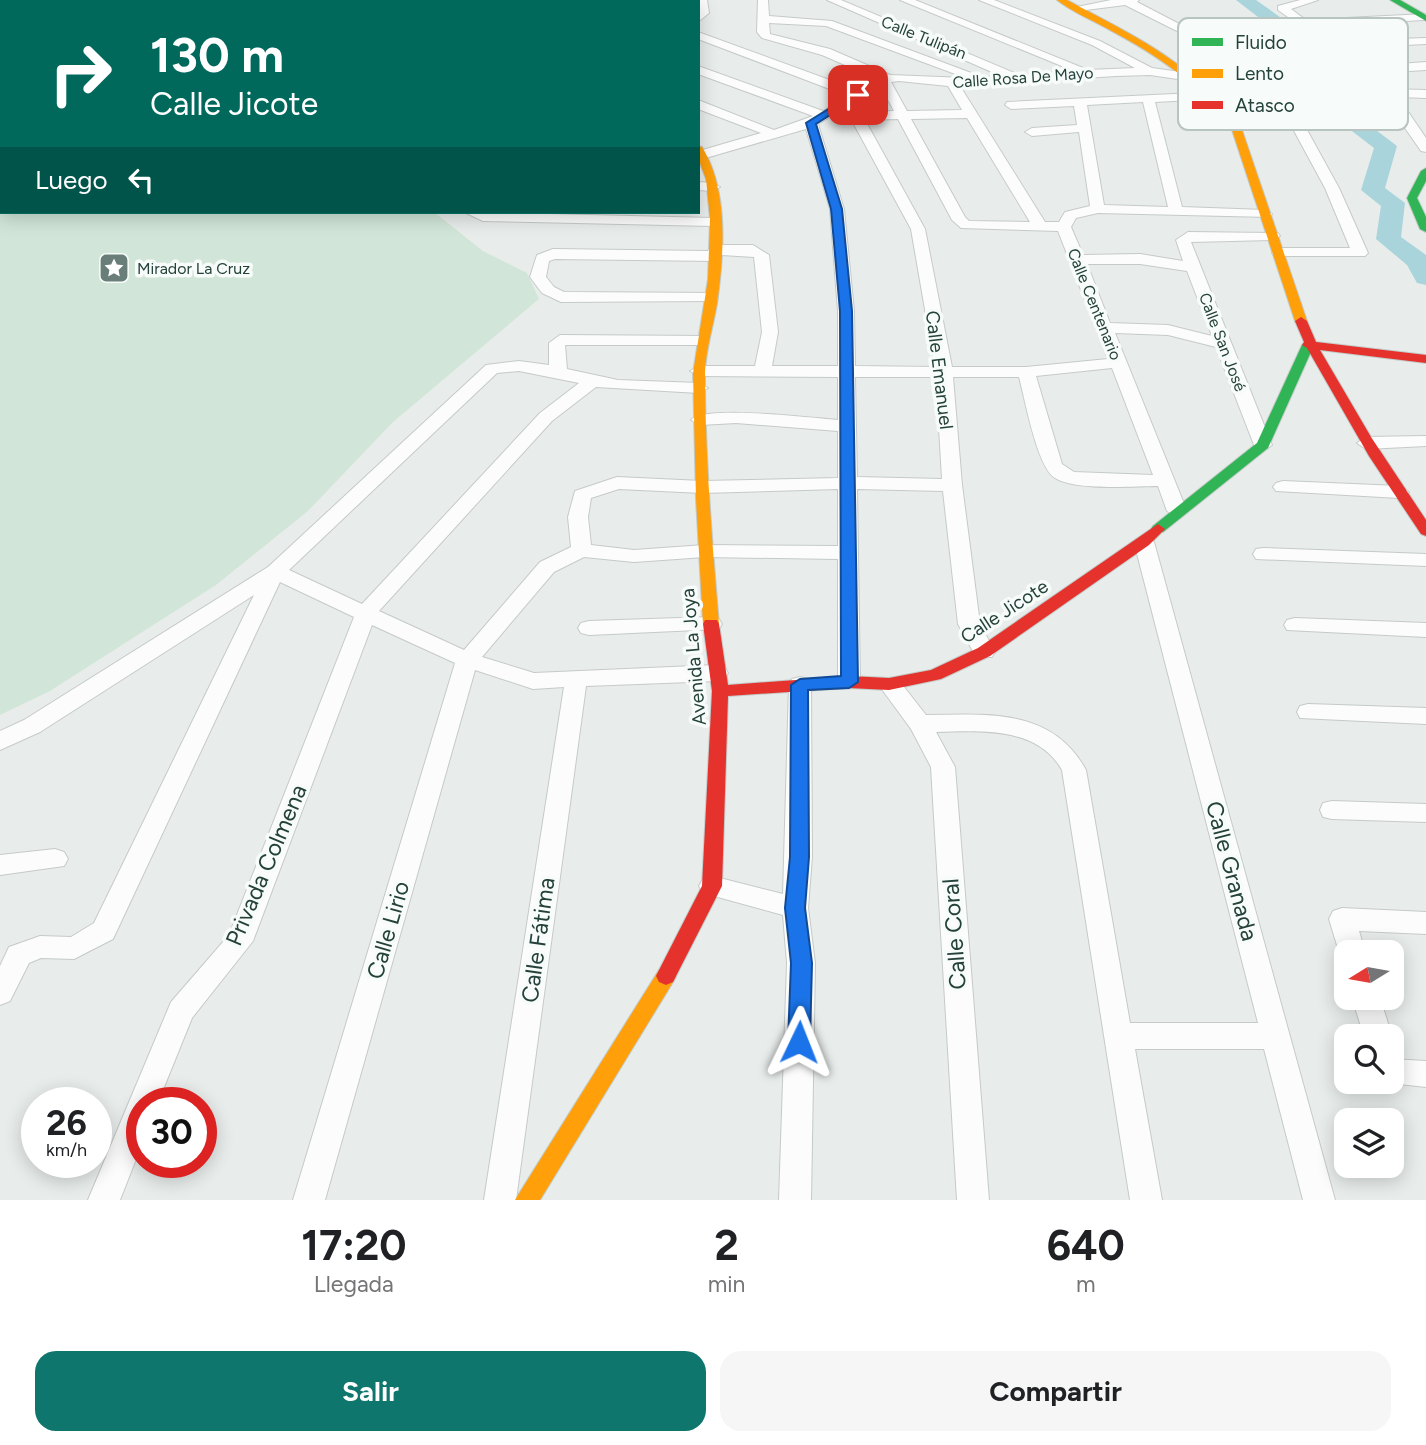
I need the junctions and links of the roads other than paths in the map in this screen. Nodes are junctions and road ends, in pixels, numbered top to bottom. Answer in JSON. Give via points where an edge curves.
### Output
{"nodes":[{"id":1,"x":702,"y":0,"type":"edge"},
{"id":2,"x":763,"y":0,"type":"edge"},
{"id":3,"x":832,"y":0,"type":"edge"},
{"id":4,"x":905,"y":0,"type":"edge"},
{"id":5,"x":984,"y":0,"type":"edge"},
{"id":6,"x":1060,"y":0,"type":"edge"},
{"id":7,"x":1128,"y":0,"type":"edge"},
{"id":8,"x":1313,"y":0,"type":"edge"},
{"id":9,"x":1394,"y":0,"type":"edge"},
{"id":10,"x":1078,"y":8,"type":"junction"},
{"id":11,"x":700,"y":17,"type":"edge"},
{"id":12,"x":1425,"y":17,"type":"edge"},
{"id":13,"x":1298,"y":18,"type":"edge"},
{"id":14,"x":1405,"y":18,"type":"edge"},
{"id":15,"x":764,"y":19,"type":"junction"},
{"id":16,"x":1178,"y":27,"type":"edge"},
{"id":17,"x":700,"y":36,"type":"edge"},
{"id":18,"x":866,"y":37,"type":"junction"},
{"id":19,"x":922,"y":37,"type":"junction"},
{"id":20,"x":1426,"y":41,"type":"edge"},
{"id":21,"x":1408,"y":42,"type":"edge"},
{"id":22,"x":886,"y":44,"type":"junction"},
{"id":23,"x":826,"y":52,"type":"junction"},
{"id":24,"x":1426,"y":66,"type":"edge"},
{"id":25,"x":1408,"y":67,"type":"edge"},
{"id":26,"x":1178,"y":69,"type":"edge"},
{"id":27,"x":700,"y":71,"type":"edge"},
{"id":28,"x":1150,"y":71,"type":"junction"},
{"id":29,"x":1088,"y":73,"type":"junction"},
{"id":30,"x":1178,"y":75,"type":"edge"},
{"id":31,"x":1014,"y":77,"type":"junction"},
{"id":32,"x":886,"y":80,"type":"junction"},
{"id":33,"x":982,"y":80,"type":"junction"},
{"id":34,"x":952,"y":83,"type":"junction"},
{"id":35,"x":1408,"y":94,"type":"edge"},
{"id":36,"x":1426,"y":94,"type":"edge"},
{"id":37,"x":1178,"y":97,"type":"edge"},
{"id":38,"x":1148,"y":98,"type":"junction"},
{"id":39,"x":1080,"y":102,"type":"junction"},
{"id":40,"x":813,"y":103,"type":"junction"},
{"id":41,"x":700,"y":105,"type":"edge"},
{"id":42,"x":854,"y":105,"type":"junction"},
{"id":43,"x":1011,"y":105,"type":"dead end"},
{"id":44,"x":970,"y":114,"type":"junction"},
{"id":45,"x":904,"y":115,"type":"junction"},
{"id":46,"x":1408,"y":120,"type":"edge"},
{"id":47,"x":1084,"y":128,"type":"junction"},
{"id":48,"x":1237,"y":130,"type":"edge"},
{"id":49,"x":1301,"y":130,"type":"edge"},
{"id":50,"x":1032,"y":132,"type":"dead end"},
{"id":51,"x":771,"y":133,"type":"junction"},
{"id":52,"x":1426,"y":148,"type":"edge"},
{"id":53,"x":701,"y":151,"type":"edge"},
{"id":54,"x":1426,"y":172,"type":"edge"},
{"id":55,"x":706,"y":187,"type":"edge"},
{"id":56,"x":1098,"y":209,"type":"junction"},
{"id":57,"x":1176,"y":212,"type":"junction"},
{"id":58,"x":475,"y":214,"type":"edge"},
{"id":59,"x":531,"y":214,"type":"edge"},
{"id":60,"x":1265,"y":214,"type":"junction"},
{"id":61,"x":713,"y":222,"type":"junction"},
{"id":62,"x":1040,"y":226,"type":"junction"},
{"id":63,"x":1064,"y":227,"type":"junction"},
{"id":64,"x":1426,"y":229,"type":"edge"},
{"id":65,"x":1273,"y":236,"type":"junction"},
{"id":66,"x":715,"y":253,"type":"junction"},
{"id":67,"x":1280,"y":253,"type":"junction"},
{"id":68,"x":1077,"y":260,"type":"junction"},
{"id":69,"x":1194,"y":267,"type":"junction"},
{"id":70,"x":712,"y":296,"type":"junction"},
{"id":71,"x":1104,"y":328,"type":"junction"},
{"id":72,"x":701,"y":340,"type":"junction"},
{"id":73,"x":1224,"y":344,"type":"junction"},
{"id":74,"x":1308,"y":345,"type":"junction"},
{"id":75,"x":1426,"y":359,"type":"edge"},
{"id":76,"x":1119,"y":362,"type":"junction"},
{"id":77,"x":558,"y":369,"type":"junction"},
{"id":78,"x":763,"y":371,"type":"junction"},
{"id":79,"x":845,"y":371,"type":"junction"},
{"id":80,"x":944,"y":371,"type":"junction"},
{"id":81,"x":1026,"y":372,"type":"junction"},
{"id":82,"x":699,"y":379,"type":"junction"},
{"id":83,"x":593,"y":381,"type":"junction"},
{"id":84,"x":700,"y":420,"type":"junction"},
{"id":85,"x":847,"y":426,"type":"junction"},
{"id":86,"x":1426,"y":441,"type":"edge"},
{"id":87,"x":1366,"y":443,"type":"junction"},
{"id":88,"x":1262,"y":445,"type":"junction"},
{"id":89,"x":1166,"y":481,"type":"junction"},
{"id":90,"x":848,"y":483,"type":"junction"},
{"id":91,"x":952,"y":485,"type":"junction"},
{"id":92,"x":1283,"y":486,"type":"dead end"},
{"id":93,"x":702,"y":487,"type":"junction"},
{"id":94,"x":1399,"y":492,"type":"junction"},
{"id":95,"x":1177,"y":511,"type":"junction"},
{"id":96,"x":1426,"y":531,"type":"edge"},
{"id":97,"x":1144,"y":542,"type":"junction"},
{"id":98,"x":581,"y":550,"type":"junction"},
{"id":99,"x":705,"y":551,"type":"junction"},
{"id":100,"x":848,"y":553,"type":"junction"},
{"id":101,"x":1263,"y":554,"type":"dead end"},
{"id":102,"x":1426,"y":560,"type":"edge"},
{"id":103,"x":275,"y":572,"type":"junction"},
{"id":104,"x":366,"y":614,"type":"junction"},
{"id":105,"x":710,"y":624,"type":"junction"},
{"id":106,"x":1296,"y":625,"type":"dead end"},
{"id":107,"x":589,"y":628,"type":"dead end"},
{"id":108,"x":1426,"y":630,"type":"edge"},
{"id":109,"x":984,"y":652,"type":"junction"},
{"id":110,"x":467,"y":660,"type":"junction"},
{"id":111,"x":576,"y":681,"type":"junction"},
{"id":112,"x":719,"y":682,"type":"junction"},
{"id":113,"x":849,"y":682,"type":"junction"},
{"id":114,"x":889,"y":684,"type":"junction"},
{"id":115,"x":800,"y":685,"type":"junction"},
{"id":116,"x":1308,"y":712,"type":"dead end"},
{"id":117,"x":1426,"y":716,"type":"edge"},
{"id":118,"x":920,"y":724,"type":"junction"},
{"id":119,"x":0,"y":741,"type":"edge"},
{"id":120,"x":1332,"y":810,"type":"dead end"},
{"id":121,"x":1426,"y":813,"type":"edge"},
{"id":122,"x":55,"y":859,"type":"dead end"},
{"id":123,"x":0,"y":865,"type":"edge"},
{"id":124,"x":712,"y":886,"type":"junction"},
{"id":125,"x":795,"y":908,"type":"junction"},
{"id":126,"x":1426,"y":923,"type":"edge"},
{"id":127,"x":1348,"y":940,"type":"edge"},
{"id":128,"x":0,"y":993,"type":"edge"},
{"id":129,"x":1118,"y":1036,"type":"junction"},
{"id":130,"x":1276,"y":1036,"type":"junction"},
{"id":131,"x":1404,"y":1073,"type":"edge"},
{"id":132,"x":1426,"y":1074,"type":"edge"},
{"id":133,"x":150,"y":1087,"type":"edge"},
{"id":134,"x":126,"y":1146,"type":"edge"},
{"id":135,"x":104,"y":1200,"type":"edge"},
{"id":136,"x":309,"y":1200,"type":"edge"},
{"id":137,"x":500,"y":1200,"type":"edge"},
{"id":138,"x":527,"y":1200,"type":"edge"},
{"id":139,"x":795,"y":1200,"type":"edge"},
{"id":140,"x":973,"y":1200,"type":"edge"},
{"id":141,"x":1146,"y":1200,"type":"edge"},
{"id":142,"x":1319,"y":1200,"type":"edge"}],
"edges":[{"from":1,"to":11,"type":"street"},
{"from":2,"to":15,"type":"street"},
{"from":3,"to":19,"type":"street","name":"Calle Tulipán"},
{"from":4,"to":29,"type":"street"},
{"from":5,"to":28,"type":"street","via":[[1096,43]]},
{"from":6,"to":10,"type":"main road"},
{"from":7,"to":10,"type":"street"},
{"from":7,"to":16,"type":"street"},
{"from":8,"to":13,"type":"street","via":[[1282,6]]},
{"from":9,"to":12,"type":"main road"},
{"from":10,"to":26,"type":"main road"},
{"from":12,"to":14,"type":"street"},
{"from":15,"to":18,"type":"street","via":[[816,21]]},
{"from":15,"to":23,"type":"street","via":[[766,36]]},
{"from":17,"to":40,"type":"street"},
{"from":18,"to":22,"type":"street"},
{"from":18,"to":23,"type":"street"},
{"from":19,"to":22,"type":"street"},
{"from":19,"to":31,"type":"street","name":"Calle Tulipán"},
{"from":20,"to":21,"type":"street"},
{"from":22,"to":33,"type":"street"},
{"from":23,"to":32,"type":"street"},
{"from":24,"to":25,"type":"street"},
{"from":27,"to":40,"type":"street"},
{"from":28,"to":29,"type":"street","name":"Calle Rosa De Mayo"},
{"from":28,"to":30,"type":"street","name":"Calle Rosa De Mayo"},
{"from":29,"to":31,"type":"street","name":"Calle Rosa De Mayo"},
{"from":31,"to":33,"type":"street","name":"Calle Rosa De Mayo"},
{"from":32,"to":34,"type":"street","name":"Calle Rosa De Mayo","via":[[914,77]]},
{"from":32,"to":42,"type":"street","name":"Calle Rosa De Mayo"},
{"from":32,"to":45,"type":"street","name":"Calle Centenario"},
{"from":33,"to":34,"type":"street","name":"Calle Rosa De Mayo"},
{"from":34,"to":44,"type":"street"},
{"from":35,"to":36,"type":"street"},
{"from":37,"to":38,"type":"street"},
{"from":38,"to":39,"type":"street"},
{"from":38,"to":57,"type":"street"},
{"from":39,"to":43,"type":"street"},
{"from":39,"to":47,"type":"street"},
{"from":40,"to":42,"type":"street","name":"Calle Rosa De Mayo"},
{"from":40,"to":42,"type":"street"},
{"from":40,"to":51,"type":"street","name":"Calle Rosa De Mayo"},
{"from":40,"to":79,"type":"street","via":[[837,209],[846,311]]},
{"from":41,"to":51,"type":"street"},
{"from":42,"to":45,"type":"street"},
{"from":42,"to":80,"type":"street","name":"Calle Emanuel","via":[[918,229]]},
{"from":44,"to":45,"type":"street"},
{"from":44,"to":62,"type":"street"},
{"from":45,"to":62,"type":"street","name":"Calle Centenario","via":[[959,220],[966,225]]},
{"from":46,"to":52,"type":"street"},
{"from":47,"to":50,"type":"street"},
{"from":47,"to":56,"type":"street"},
{"from":48,"to":60,"type":"main road"},
{"from":49,"to":67,"type":"street","via":[[1360,253]]},
{"from":51,"to":53,"type":"street","name":"Calle Rosa De Mayo"},
{"from":53,"to":55,"type":"main road","name":"Avenida La Joya"},
{"from":54,"to":64,"type":"main road","via":[[1412,198]]},
{"from":55,"to":61,"type":"main road","name":"Avenida La Joya"},
{"from":56,"to":57,"type":"street"},
{"from":56,"to":63,"type":"street","via":[[1070,215]]},
{"from":57,"to":60,"type":"street"},
{"from":58,"to":59,"type":"street","via":[[483,218]]},
{"from":59,"to":61,"type":"street"},
{"from":60,"to":65,"type":"main road"},
{"from":61,"to":66,"type":"main road","name":"Avenida La Joya"},
{"from":62,"to":63,"type":"street","name":"Calle Centenario"},
{"from":63,"to":68,"type":"street","name":"Calle Centenario"},
{"from":65,"to":67,"type":"main road"},
{"from":65,"to":69,"type":"street","name":"Calle San José","via":[[1193,235],[1183,240]]},
{"from":66,"to":70,"type":"main road","name":"Avenida La Joya"},
{"from":66,"to":70,"type":"street","via":[[552,254],[542,258],[538,277],[561,297]]},
{"from":66,"to":78,"type":"street","via":[[752,250],[761,255],[769,332]]},
{"from":67,"to":74,"type":"main road"},
{"from":68,"to":69,"type":"street","via":[[1140,259]]},
{"from":68,"to":71,"type":"street","name":"Calle Centenario"},
{"from":69,"to":73,"type":"street","name":"Calle San José"},
{"from":70,"to":72,"type":"main road","name":"Avenida La Joya"},
{"from":71,"to":73,"type":"street","via":[[1168,330]]},
{"from":71,"to":76,"type":"street","name":"Calle Centenario"},
{"from":72,"to":77,"type":"street","via":[[566,339],[557,343]]},
{"from":72,"to":82,"type":"main road","name":"Avenida La Joya"},
{"from":73,"to":88,"type":"street","name":"Calle San José"},
{"from":74,"to":75,"type":"main road"},
{"from":74,"to":87,"type":"main road"},
{"from":74,"to":88,"type":"main road"},
{"from":76,"to":81,"type":"street"},
{"from":76,"to":89,"type":"street","name":"Calle Centenario"},
{"from":77,"to":83,"type":"street"},
{"from":77,"to":103,"type":"street","via":[[513,365],[492,369]]},
{"from":78,"to":79,"type":"street"},
{"from":78,"to":82,"type":"street"},
{"from":79,"to":80,"type":"street"},
{"from":79,"to":85,"type":"street"},
{"from":80,"to":81,"type":"street"},
{"from":80,"to":91,"type":"street","name":"Calle Emanuel"},
{"from":81,"to":89,"type":"street","via":[[1053,466],[1061,474]]},
{"from":82,"to":83,"type":"street"},
{"from":82,"to":84,"type":"main road","name":"Avenida La Joya"},
{"from":83,"to":104,"type":"street","via":[[546,416]]},
{"from":84,"to":85,"type":"street"},
{"from":84,"to":93,"type":"main road","name":"Avenida La Joya"},
{"from":85,"to":90,"type":"street"},
{"from":86,"to":87,"type":"street"},
{"from":87,"to":94,"type":"main road"},
{"from":88,"to":95,"type":"main road","name":"Calle Jicote"},
{"from":89,"to":95,"type":"street","name":"Calle Centenario"},
{"from":90,"to":91,"type":"street"},
{"from":90,"to":93,"type":"street"},
{"from":90,"to":100,"type":"street"},
{"from":91,"to":109,"type":"street","name":"Calle Emanuel","via":[[970,624]]},
{"from":92,"to":94,"type":"street"},
{"from":93,"to":98,"type":"street","via":[[617,483],[582,495],[578,517]]},
{"from":93,"to":99,"type":"main road","name":"Avenida La Joya"},
{"from":94,"to":96,"type":"main road"},
{"from":95,"to":97,"type":"main road","name":"Calle Jicote"},
{"from":97,"to":109,"type":"main road","name":"Calle Jicote"},
{"from":97,"to":130,"type":"street","name":"Calle Granada"},
{"from":98,"to":99,"type":"street","via":[[634,556]]},
{"from":98,"to":110,"type":"street","via":[[547,567]]},
{"from":99,"to":100,"type":"street"},
{"from":99,"to":105,"type":"main road","name":"Avenida La Joya"},
{"from":100,"to":113,"type":"street"},
{"from":101,"to":102,"type":"street"},
{"from":103,"to":104,"type":"street"},
{"from":103,"to":119,"type":"street","via":[[32,726]]},
{"from":103,"to":128,"type":"street","via":[[104,931],[74,948],[40,947],[19,956]]},
{"from":104,"to":110,"type":"street"},
{"from":104,"to":133,"type":"street","name":"Privada Colmena","via":[[240,942],[181,1012]]},
{"from":105,"to":107,"type":"street"},
{"from":105,"to":112,"type":"main road","name":"Avenida La Joya"},
{"from":106,"to":108,"type":"street"},
{"from":109,"to":114,"type":"main road","name":"Calle Jicote","via":[[935,675]]},
{"from":110,"to":111,"type":"street","via":[[533,681]]},
{"from":110,"to":136,"type":"street","name":"Calle Lirio"},
{"from":111,"to":112,"type":"street"},
{"from":111,"to":137,"type":"street","name":"Calle Fátima"},
{"from":112,"to":115,"type":"main road","name":"Calle Jicote"},
{"from":112,"to":124,"type":"main road","name":"Avenida La Joya"},
{"from":113,"to":114,"type":"main road","name":"Calle Jicote"},
{"from":113,"to":115,"type":"main road","name":"Calle Jicote"},
{"from":114,"to":118,"type":"street","name":"Calle Coral"},
{"from":115,"to":125,"type":"street"},
{"from":116,"to":117,"type":"street"},
{"from":118,"to":129,"type":"street","via":[[981,722],[1038,734],[1060,748],[1074,770]]},
{"from":118,"to":140,"type":"street","name":"Calle Coral","via":[[943,767]]},
{"from":120,"to":121,"type":"street"},
{"from":122,"to":123,"type":"street"},
{"from":124,"to":125,"type":"street"},
{"from":124,"to":138,"type":"main road","name":"Avenida La Joya","via":[[662,984]]},
{"from":125,"to":139,"type":"street","via":[[801,963]]},
{"from":126,"to":127,"type":"street","via":[[1342,919]]},
{"from":129,"to":130,"type":"street"},
{"from":129,"to":141,"type":"street"},
{"from":130,"to":142,"type":"street","name":"Calle Granada"},
{"from":131,"to":132,"type":"street"},
{"from":134,"to":135,"type":"street"}]}
